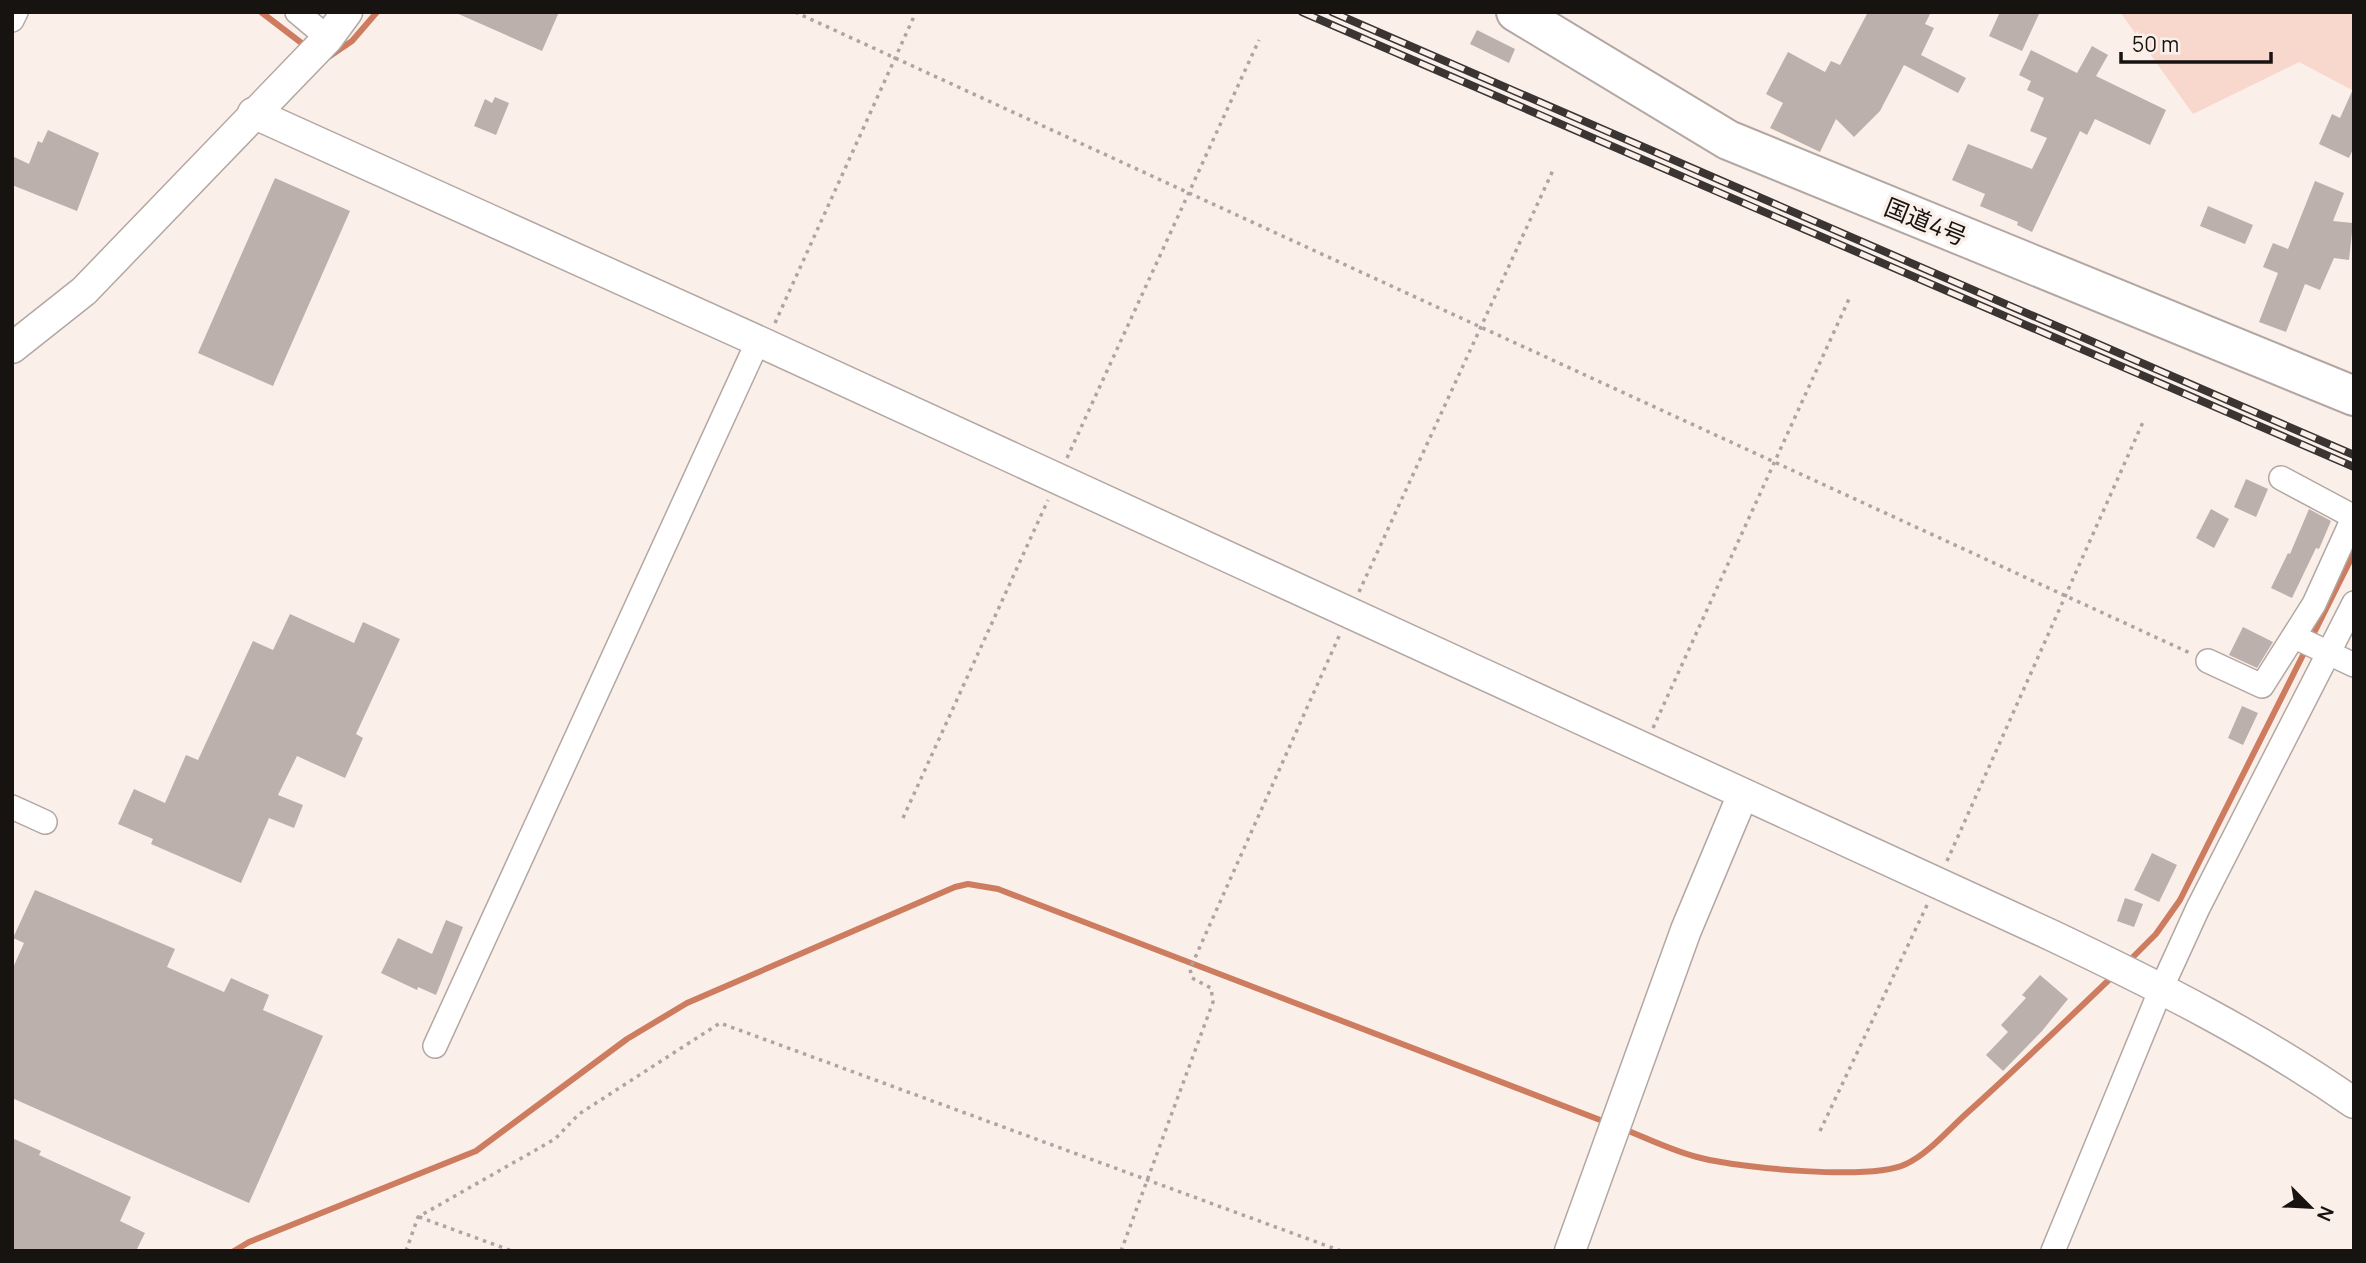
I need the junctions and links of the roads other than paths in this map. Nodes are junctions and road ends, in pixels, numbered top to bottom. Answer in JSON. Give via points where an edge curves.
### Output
{"nodes":[{"id":1,"x":16,"y":12,"type":"edge"},
{"id":2,"x":297,"y":12,"type":"edge"},
{"id":3,"x":347,"y":12,"type":"edge"},
{"id":4,"x":1516,"y":12,"type":"edge"},
{"id":5,"x":12,"y":20,"type":"edge"},
{"id":6,"x":328,"y":38,"type":"junction"},
{"id":7,"x":254,"y":113,"type":"junction"},
{"id":8,"x":762,"y":343,"type":"junction"},
{"id":9,"x":14,"y":353,"type":"edge"},
{"id":10,"x":2354,"y":396,"type":"edge"},
{"id":11,"x":2281,"y":478,"type":"dead end"},
{"id":12,"x":2354,"y":517,"type":"edge"},
{"id":13,"x":2354,"y":603,"type":"edge"},
{"id":14,"x":2312,"y":646,"type":"junction"},
{"id":15,"x":2208,"y":661,"type":"road end"},
{"id":16,"x":2354,"y":665,"type":"edge"},
{"id":17,"x":1744,"y":794,"type":"junction"},
{"id":18,"x":12,"y":807,"type":"edge"},
{"id":19,"x":45,"y":822,"type":"dead end"},
{"id":20,"x":2161,"y":989,"type":"junction"},
{"id":21,"x":435,"y":1046,"type":"dead end"},
{"id":22,"x":2354,"y":1102,"type":"edge"},
{"id":23,"x":1570,"y":1251,"type":"edge"},
{"id":24,"x":2053,"y":1251,"type":"edge"}],
"edges":[{"from":1,"to":5,"type":"street"},
{"from":2,"to":6,"type":"street"},
{"from":3,"to":6,"type":"street"},
{"from":4,"to":10,"type":"highway","name":"国道4号","via":[[1728,140]]},
{"from":6,"to":7,"type":"street"},
{"from":7,"to":8,"type":"street"},
{"from":7,"to":9,"type":"street","via":[[84,291]]},
{"from":8,"to":17,"type":"street"},
{"from":8,"to":21,"type":"street"},
{"from":11,"to":12,"type":"street"},
{"from":12,"to":14,"type":"street","via":[[2314,604]]},
{"from":13,"to":14,"type":"street"},
{"from":14,"to":15,"type":"street","via":[[2262,686]]},
{"from":14,"to":16,"type":"street"},
{"from":14,"to":20,"type":"street"},
{"from":17,"to":20,"type":"street"},
{"from":17,"to":23,"type":"street","via":[[1686,930]]},
{"from":18,"to":19,"type":"street"},
{"from":20,"to":22,"type":"street"},
{"from":20,"to":24,"type":"street"}]}
